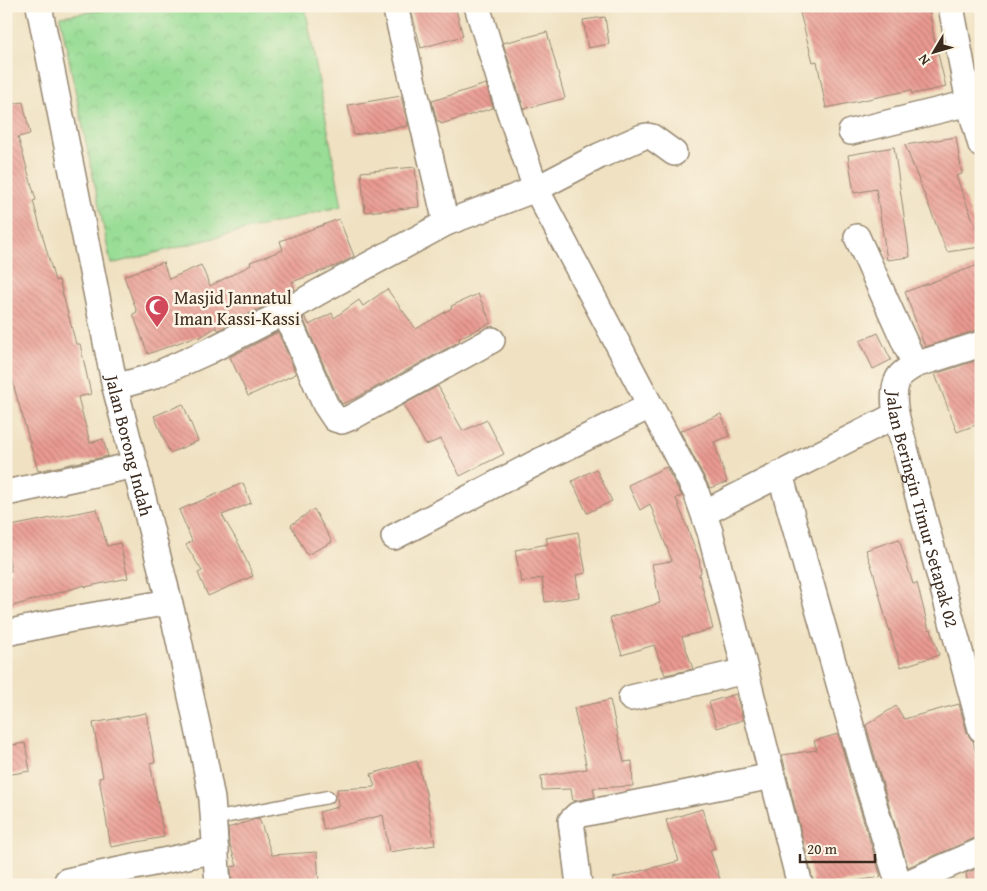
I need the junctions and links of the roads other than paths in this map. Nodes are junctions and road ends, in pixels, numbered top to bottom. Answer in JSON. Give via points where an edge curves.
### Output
{"nodes":[{"id":1,"x":39,"y":6,"type":"edge"},
{"id":2,"x":395,"y":6,"type":"edge"},
{"id":3,"x":477,"y":6,"type":"edge"},
{"id":4,"x":951,"y":6,"type":"edge"},
{"id":5,"x":969,"y":103,"type":"junction"},
{"id":6,"x":851,"y":132,"type":"dead end"},
{"id":7,"x":981,"y":145,"type":"edge"},
{"id":8,"x":674,"y":153,"type":"dead end"},
{"id":9,"x":536,"y":189,"type":"junction"},
{"id":10,"x":446,"y":223,"type":"junction"},
{"id":11,"x":857,"y":237,"type":"dead end"},
{"id":12,"x":285,"y":312,"type":"junction"},
{"id":13,"x":492,"y":340,"type":"dead end"},
{"id":14,"x":981,"y":344,"type":"edge"},
{"id":15,"x":916,"y":365,"type":"junction"},
{"id":16,"x":115,"y":388,"type":"junction"},
{"id":17,"x":650,"y":406,"type":"junction"},
{"id":18,"x":896,"y":415,"type":"junction"},
{"id":19,"x":135,"y":465,"type":"junction"},
{"id":20,"x":780,"y":474,"type":"junction"},
{"id":21,"x":6,"y":493,"type":"edge"},
{"id":22,"x":704,"y":513,"type":"junction"},
{"id":23,"x":394,"y":537,"type":"dead end"},
{"id":24,"x":169,"y":602,"type":"junction"},
{"id":25,"x":6,"y":633,"type":"edge"},
{"id":26,"x":745,"y":671,"type":"junction"},
{"id":27,"x":631,"y":698,"type":"dead end"},
{"id":28,"x":981,"y":729,"type":"edge"},
{"id":29,"x":772,"y":776,"type":"junction"},
{"id":30,"x":328,"y":797,"type":"dead end"},
{"id":31,"x":213,"y":818,"type":"junction"},
{"id":32,"x":216,"y":850,"type":"junction"},
{"id":33,"x":981,"y":851,"type":"edge"},
{"id":34,"x":67,"y":881,"type":"dead end"},
{"id":35,"x":218,"y":885,"type":"edge"},
{"id":36,"x":579,"y":885,"type":"edge"},
{"id":37,"x":800,"y":885,"type":"edge"},
{"id":38,"x":901,"y":885,"type":"edge"}],
"edges":[{"from":1,"to":16,"type":"street","name":"Jalan Borong Indah"},
{"from":2,"to":10,"type":"street"},
{"from":3,"to":9,"type":"street"},
{"from":4,"to":5,"type":"street"},
{"from":5,"to":6,"type":"street"},
{"from":5,"to":7,"type":"street"},
{"from":8,"to":9,"type":"street","via":[[652,137],[642,137]]},
{"from":9,"to":10,"type":"street"},
{"from":9,"to":17,"type":"street"},
{"from":10,"to":12,"type":"street"},
{"from":11,"to":15,"type":"street"},
{"from":12,"to":13,"type":"street","via":[[325,404],[335,419],[342,422]]},
{"from":12,"to":16,"type":"street","via":[[168,370]]},
{"from":14,"to":15,"type":"street","name":"Jalan Beringin Timur Setapak 02"},
{"from":15,"to":18,"type":"street","name":"Jalan Beringin Timur Setapak 02","via":[[897,380]]},
{"from":16,"to":19,"type":"street","name":"Jalan Borong Indah"},
{"from":17,"to":22,"type":"street"},
{"from":17,"to":23,"type":"street"},
{"from":18,"to":20,"type":"street"},
{"from":18,"to":28,"type":"street","name":"Jalan Beringin Timur Setapak 02"},
{"from":19,"to":21,"type":"street"},
{"from":19,"to":24,"type":"street","name":"Jalan Borong Indah"},
{"from":20,"to":22,"type":"street"},
{"from":20,"to":38,"type":"street","via":[[866,779]]},
{"from":22,"to":26,"type":"street"},
{"from":24,"to":25,"type":"street"},
{"from":24,"to":31,"type":"street","name":"Jalan Borong Indah","via":[[203,752]]},
{"from":26,"to":27,"type":"street"},
{"from":26,"to":29,"type":"street"},
{"from":29,"to":36,"type":"street","via":[[577,815],[571,821]]},
{"from":29,"to":37,"type":"street"},
{"from":30,"to":31,"type":"lane"},
{"from":31,"to":32,"type":"street","name":"Jalan Borong Indah"},
{"from":32,"to":34,"type":"street"},
{"from":32,"to":35,"type":"street","name":"Jalan Borong Indah"},
{"from":33,"to":38,"type":"street"}]}
